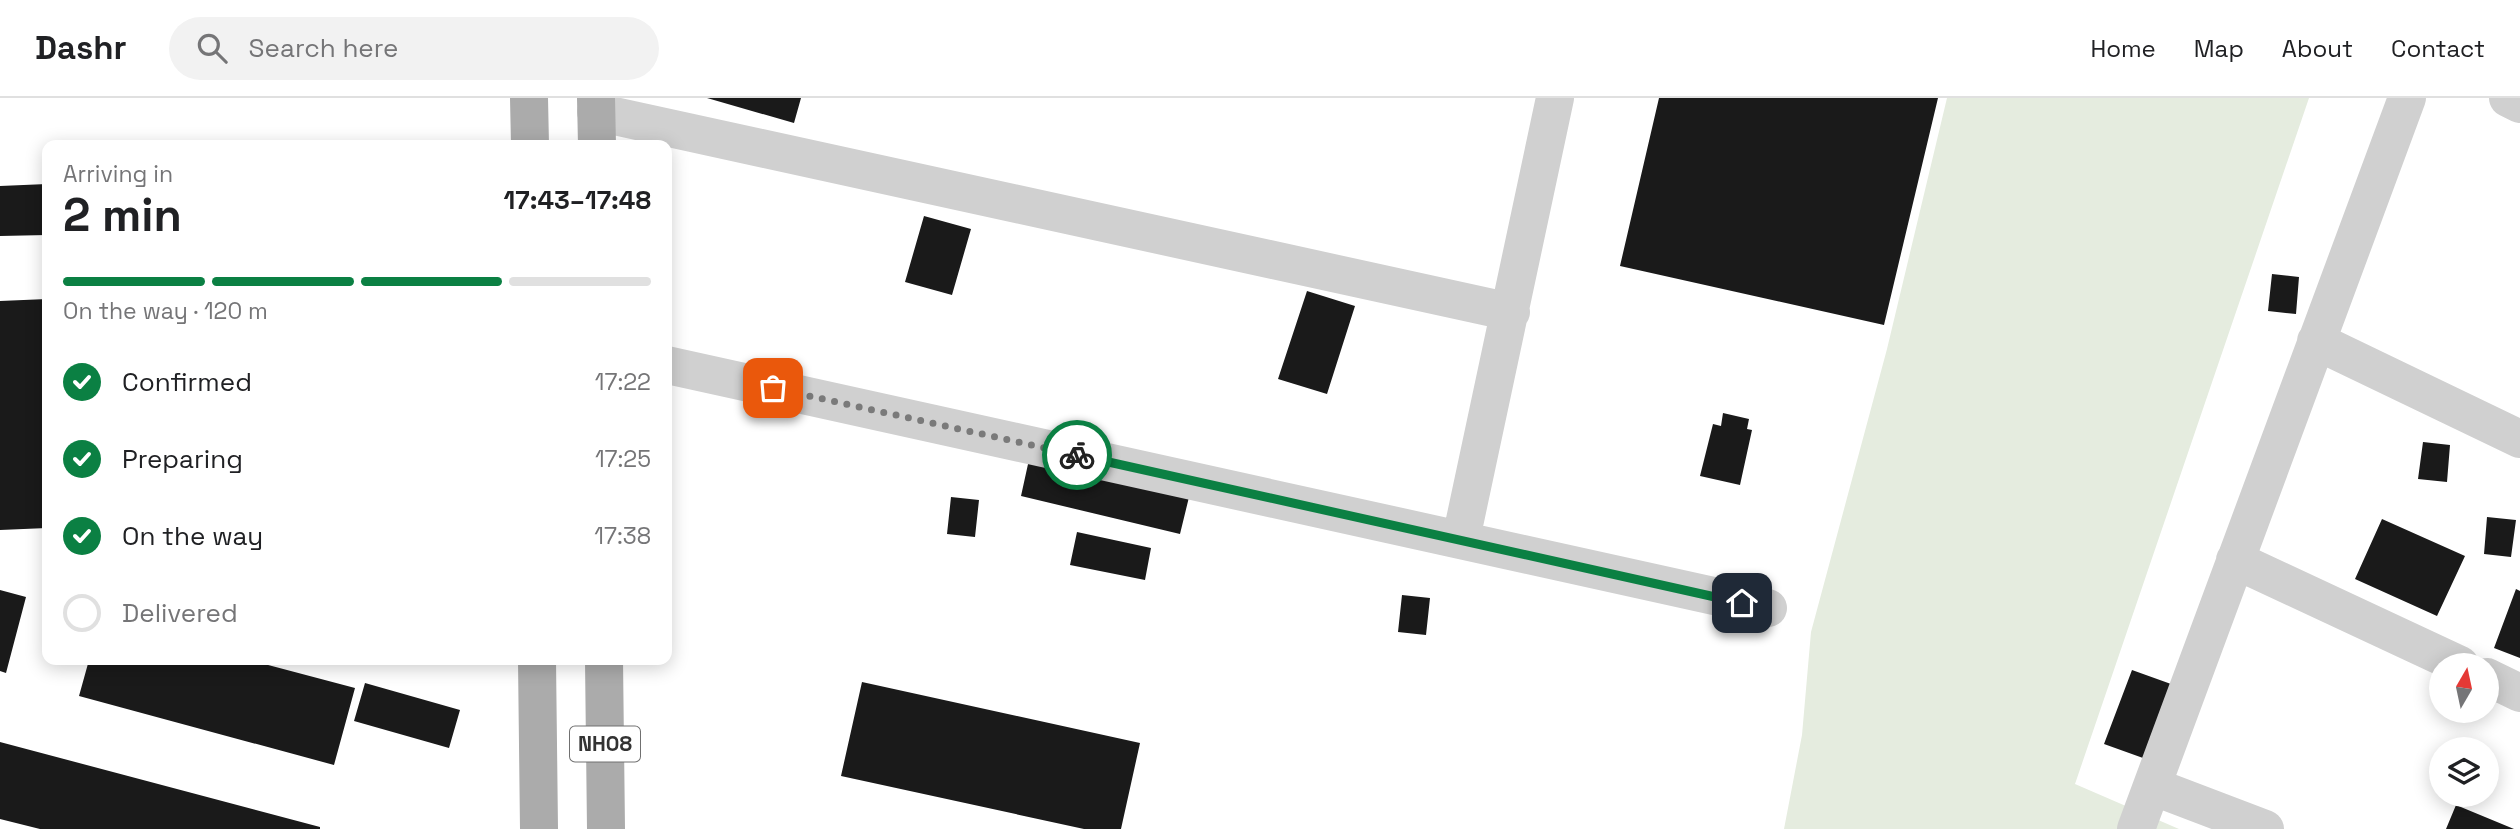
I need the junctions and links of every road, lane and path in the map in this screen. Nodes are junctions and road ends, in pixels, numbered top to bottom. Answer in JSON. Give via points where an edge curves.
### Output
{"nodes":[{"id":1,"x":529,"y":98,"type":"edge"},
{"id":2,"x":1555,"y":98,"type":"edge"},
{"id":3,"x":2407,"y":98,"type":"edge"},
{"id":4,"x":2508,"y":98,"type":"edge"},
{"id":5,"x":2520,"y":104,"type":"edge"},
{"id":6,"x":596,"y":118,"type":"edge"},
{"id":7,"x":530,"y":140,"type":"edge"},
{"id":8,"x":1511,"y":312,"type":"junction"},
{"id":9,"x":2316,"y":341,"type":"junction"},
{"id":10,"x":672,"y":366,"type":"edge"},
{"id":11,"x":2520,"y":439,"type":"edge"},
{"id":12,"x":1461,"y":539,"type":"junction"},
{"id":13,"x":2235,"y":560,"type":"junction"},
{"id":14,"x":1768,"y":608,"type":"dead end"},
{"id":15,"x":2434,"y":653,"type":"edge"},
{"id":16,"x":537,"y":665,"type":"edge"},
{"id":17,"x":604,"y":665,"type":"edge"},
{"id":18,"x":2499,"y":683,"type":"edge"},
{"id":19,"x":2520,"y":693,"type":"edge"},
{"id":20,"x":2152,"y":786,"type":"junction"},
{"id":21,"x":539,"y":829,"type":"edge"},
{"id":22,"x":606,"y":829,"type":"edge"},
{"id":23,"x":2136,"y":829,"type":"edge"},
{"id":24,"x":2265,"y":829,"type":"edge"}],
"edges":[{"from":1,"to":7,"type":"main road"},
{"from":2,"to":8,"type":"street"},
{"from":3,"to":9,"type":"street"},
{"from":4,"to":5,"type":"street"},
{"from":6,"to":8,"type":"street"},
{"from":8,"to":12,"type":"street"},
{"from":9,"to":11,"type":"street"},
{"from":9,"to":13,"type":"street"},
{"from":10,"to":12,"type":"street"},
{"from":12,"to":14,"type":"street"},
{"from":13,"to":15,"type":"street"},
{"from":13,"to":20,"type":"street"},
{"from":16,"to":21,"type":"main road","number":"NH08"},
{"from":17,"to":22,"type":"main road","number":"NH08"},
{"from":18,"to":19,"type":"street"},
{"from":20,"to":23,"type":"street"},
{"from":20,"to":24,"type":"street"}]}
